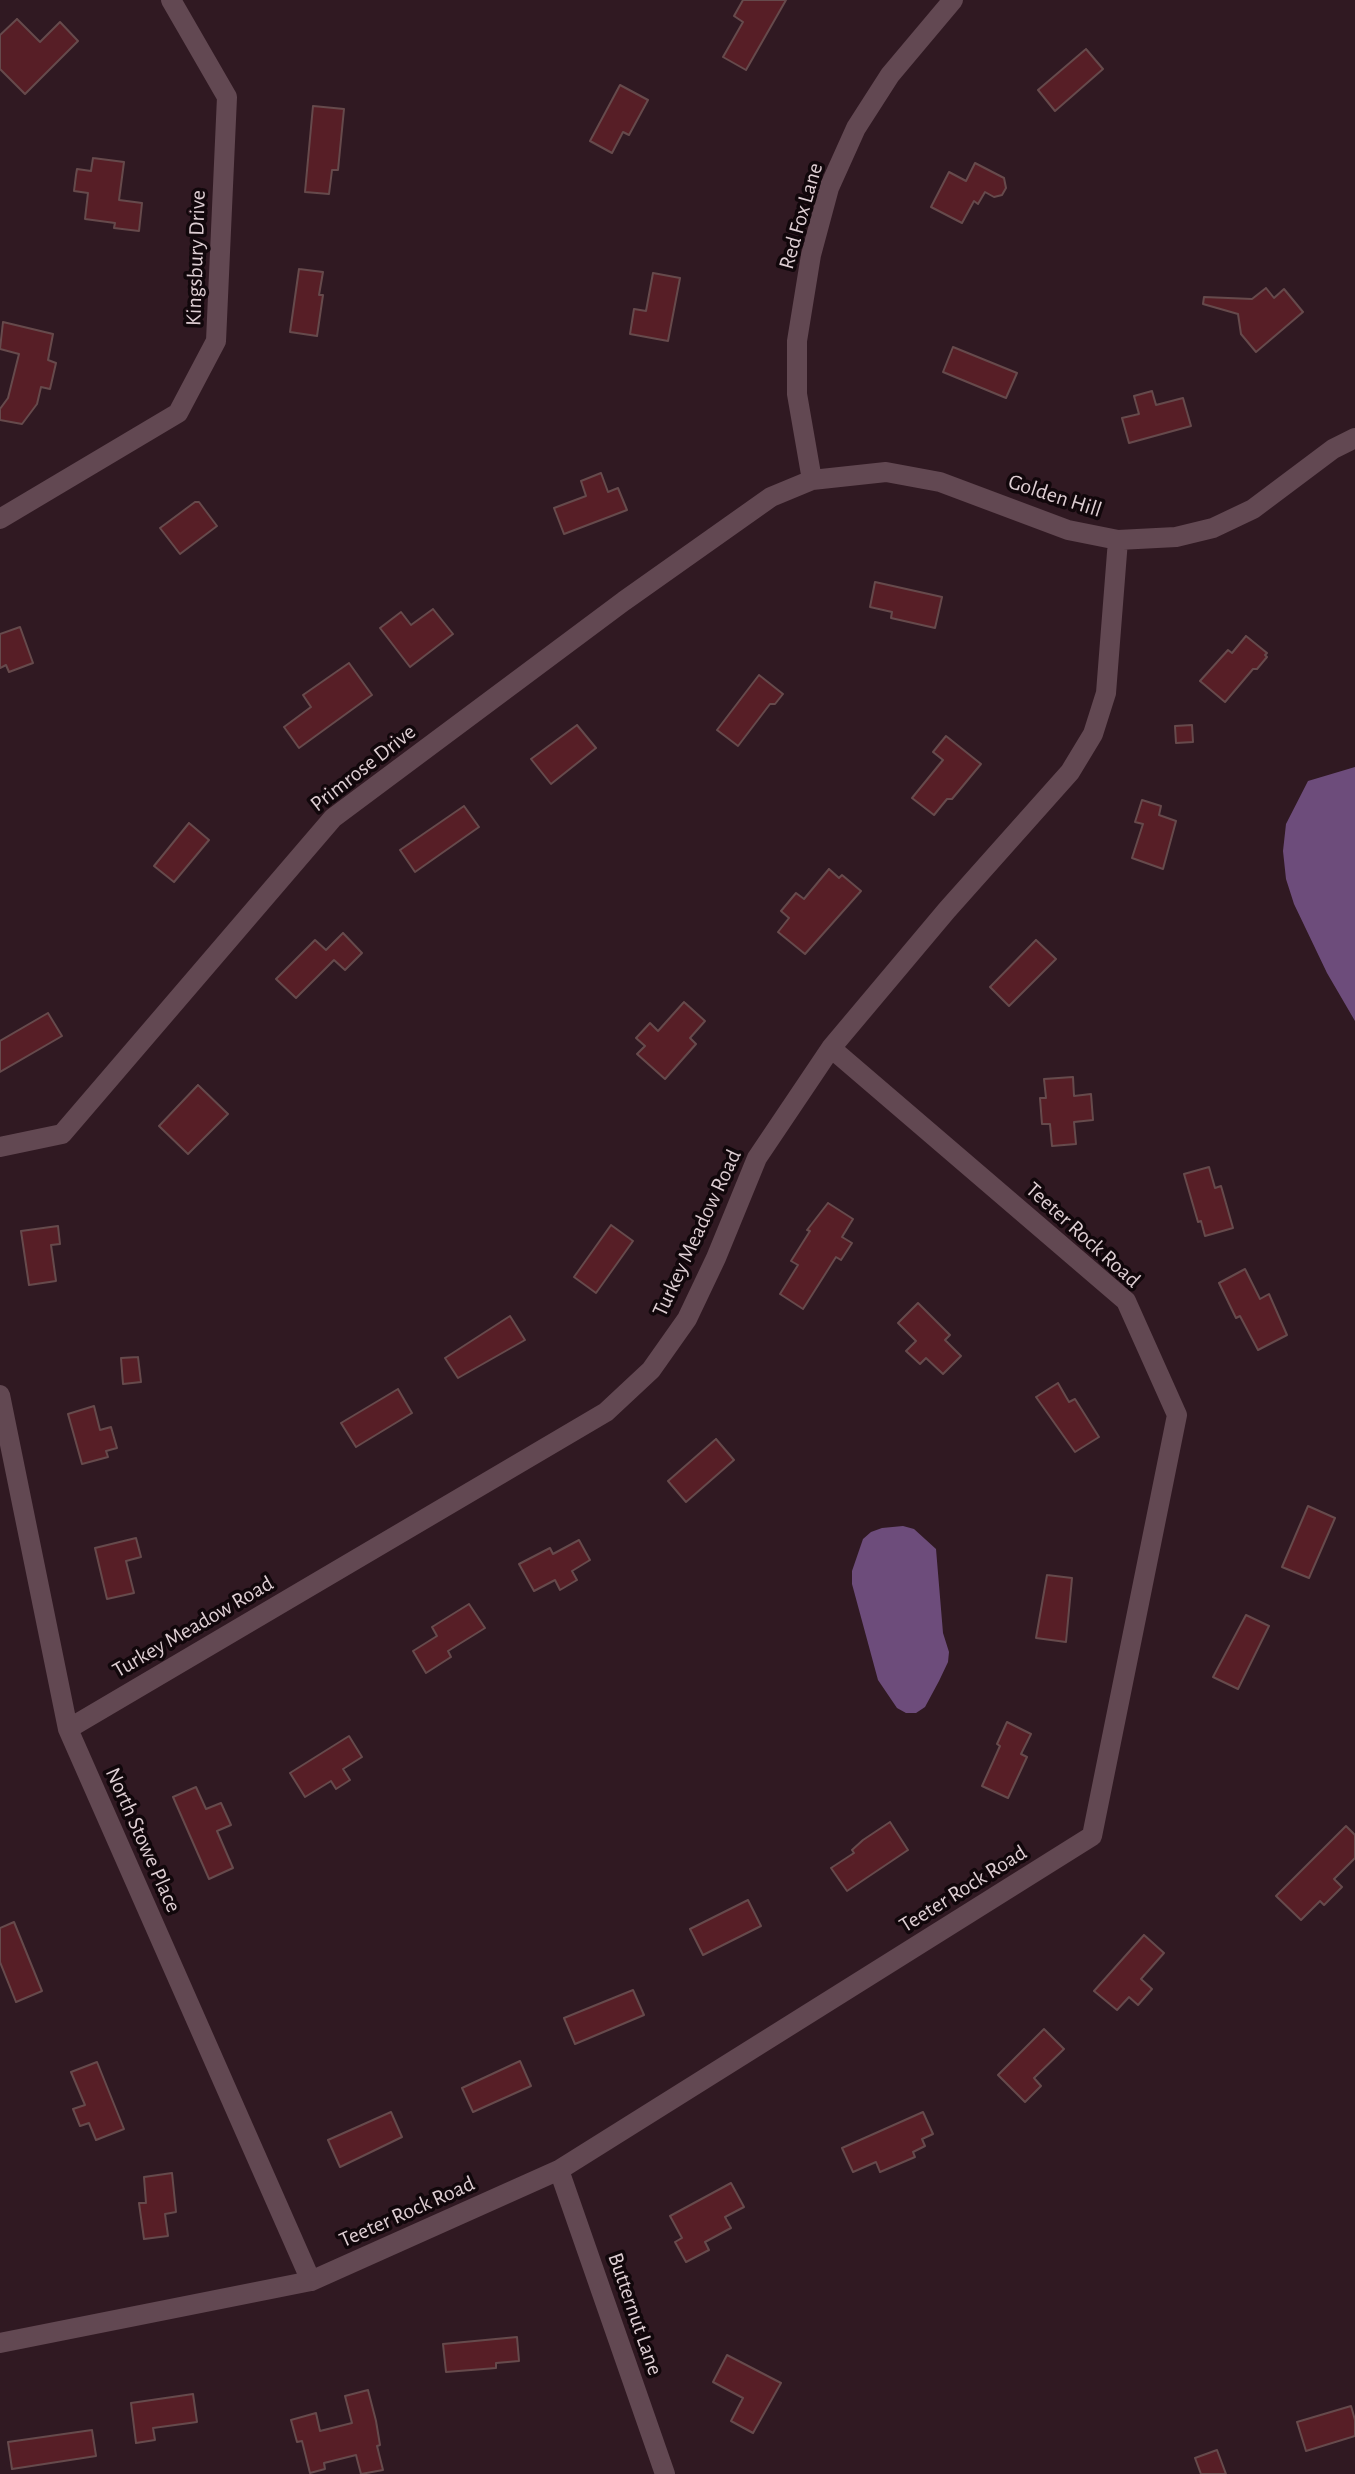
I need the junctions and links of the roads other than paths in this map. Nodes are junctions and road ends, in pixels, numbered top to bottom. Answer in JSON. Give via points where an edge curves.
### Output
{"nodes":[{"id":1,"x":171,"y":0,"type":"edge"},
{"id":2,"x":953,"y":0,"type":"edge"},
{"id":3,"x":1355,"y":438,"type":"edge"},
{"id":4,"x":812,"y":480,"type":"junction"},
{"id":5,"x":0,"y":519,"type":"edge"},
{"id":6,"x":1118,"y":540,"type":"junction"},
{"id":7,"x":831,"y":1048,"type":"junction"},
{"id":8,"x":0,"y":1147,"type":"edge"},
{"id":9,"x":0,"y":1395,"type":"edge"},
{"id":10,"x":68,"y":1729,"type":"junction"},
{"id":11,"x":559,"y":2170,"type":"junction"},
{"id":12,"x":311,"y":2281,"type":"junction"},
{"id":13,"x":0,"y":2343,"type":"edge"},
{"id":14,"x":665,"y":2474,"type":"edge"}],
"edges":[{"from":1,"to":5,"type":"street","name":"Kingsbury Drive","via":[[227,97],[216,341],[178,413]]},
{"from":2,"to":4,"type":"street","name":"Red Fox Lane","via":[[890,75],[856,128],[829,188],[797,341],[797,394]]},
{"from":3,"to":6,"type":"street","name":"Golden Hill","via":[[1253,509],[1213,528],[1176,537]]},
{"from":4,"to":6,"type":"street","name":"Golden Hill","via":[[886,472],[940,482],[1068,530]]},
{"from":4,"to":8,"type":"street","name":"Primrose Drive","via":[[771,497],[734,523],[333,818],[62,1134]]},
{"from":6,"to":7,"type":"street","name":"Turkey Meadow Road","via":[[1106,693],[1093,734],[1070,772]]},
{"from":7,"to":10,"type":"street","name":"Turkey Meadow Road","via":[[757,1158],[687,1319],[651,1370],[606,1412]]},
{"from":7,"to":11,"type":"street","name":"Teeter Rock Road","via":[[1126,1301],[1177,1415],[1092,1836]]},
{"from":9,"to":10,"type":"street","name":"North Stowe Place"},
{"from":10,"to":12,"type":"street","name":"North Stowe Place"},
{"from":11,"to":12,"type":"street","name":"Teeter Rock Road"},
{"from":11,"to":14,"type":"street","name":"Butternut Lane"},
{"from":12,"to":13,"type":"street","name":"Teeter Rock Road"}]}
